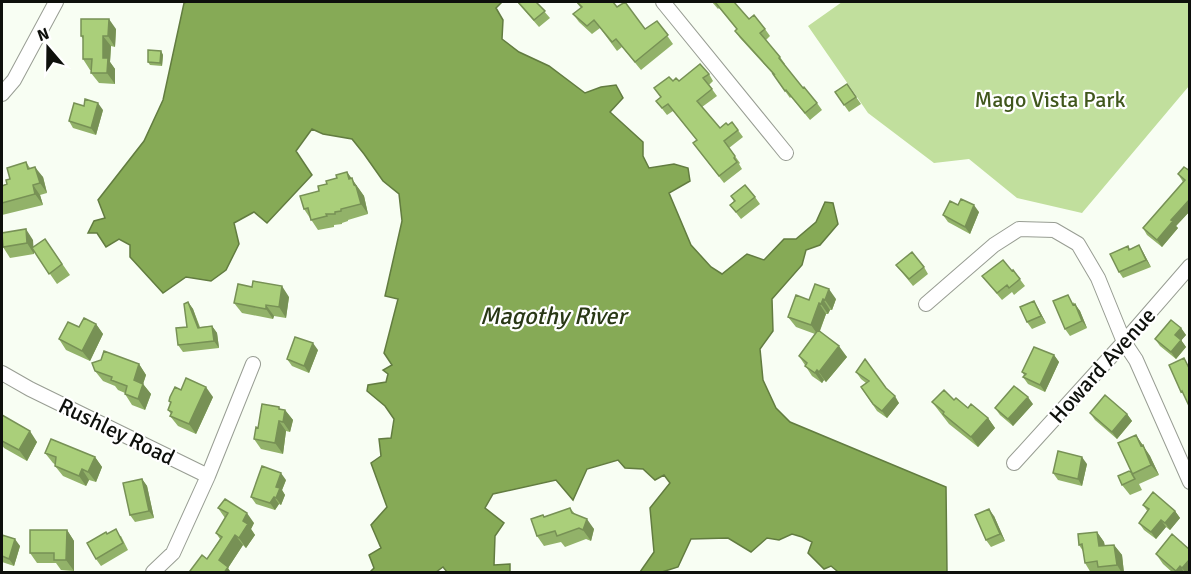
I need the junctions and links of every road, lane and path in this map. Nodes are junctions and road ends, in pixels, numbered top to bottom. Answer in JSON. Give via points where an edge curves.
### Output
{"nodes":[{"id":1,"x":56,"y":2,"type":"edge"},
{"id":2,"x":663,"y":2,"type":"edge"},
{"id":3,"x":2,"y":94,"type":"edge"},
{"id":4,"x":786,"y":153,"type":"dead end"},
{"id":5,"x":1190,"y":266,"type":"edge"},
{"id":6,"x":926,"y":303,"type":"dead end"},
{"id":7,"x":1124,"y":342,"type":"junction"},
{"id":8,"x":253,"y":364,"type":"dead end"},
{"id":9,"x":2,"y":373,"type":"edge"},
{"id":10,"x":1014,"y":463,"type":"dead end"},
{"id":11,"x":208,"y":476,"type":"junction"},
{"id":12,"x":1190,"y":482,"type":"edge"},
{"id":13,"x":153,"y":573,"type":"edge"}],
"edges":[{"from":1,"to":3,"type":"street","via":[[14,80]]},
{"from":2,"to":4,"type":"street"},
{"from":5,"to":7,"type":"street","name":"Howard Avenue"},
{"from":6,"to":7,"type":"street","via":[[994,245],[1019,229],[1054,230],[1078,244],[1098,278]]},
{"from":7,"to":10,"type":"street","name":"Howard Avenue"},
{"from":7,"to":12,"type":"street","via":[[1136,360]]},
{"from":8,"to":11,"type":"street"},
{"from":9,"to":11,"type":"street","name":"Rushley Road"},
{"from":11,"to":13,"type":"street","via":[[173,552]]}]}
